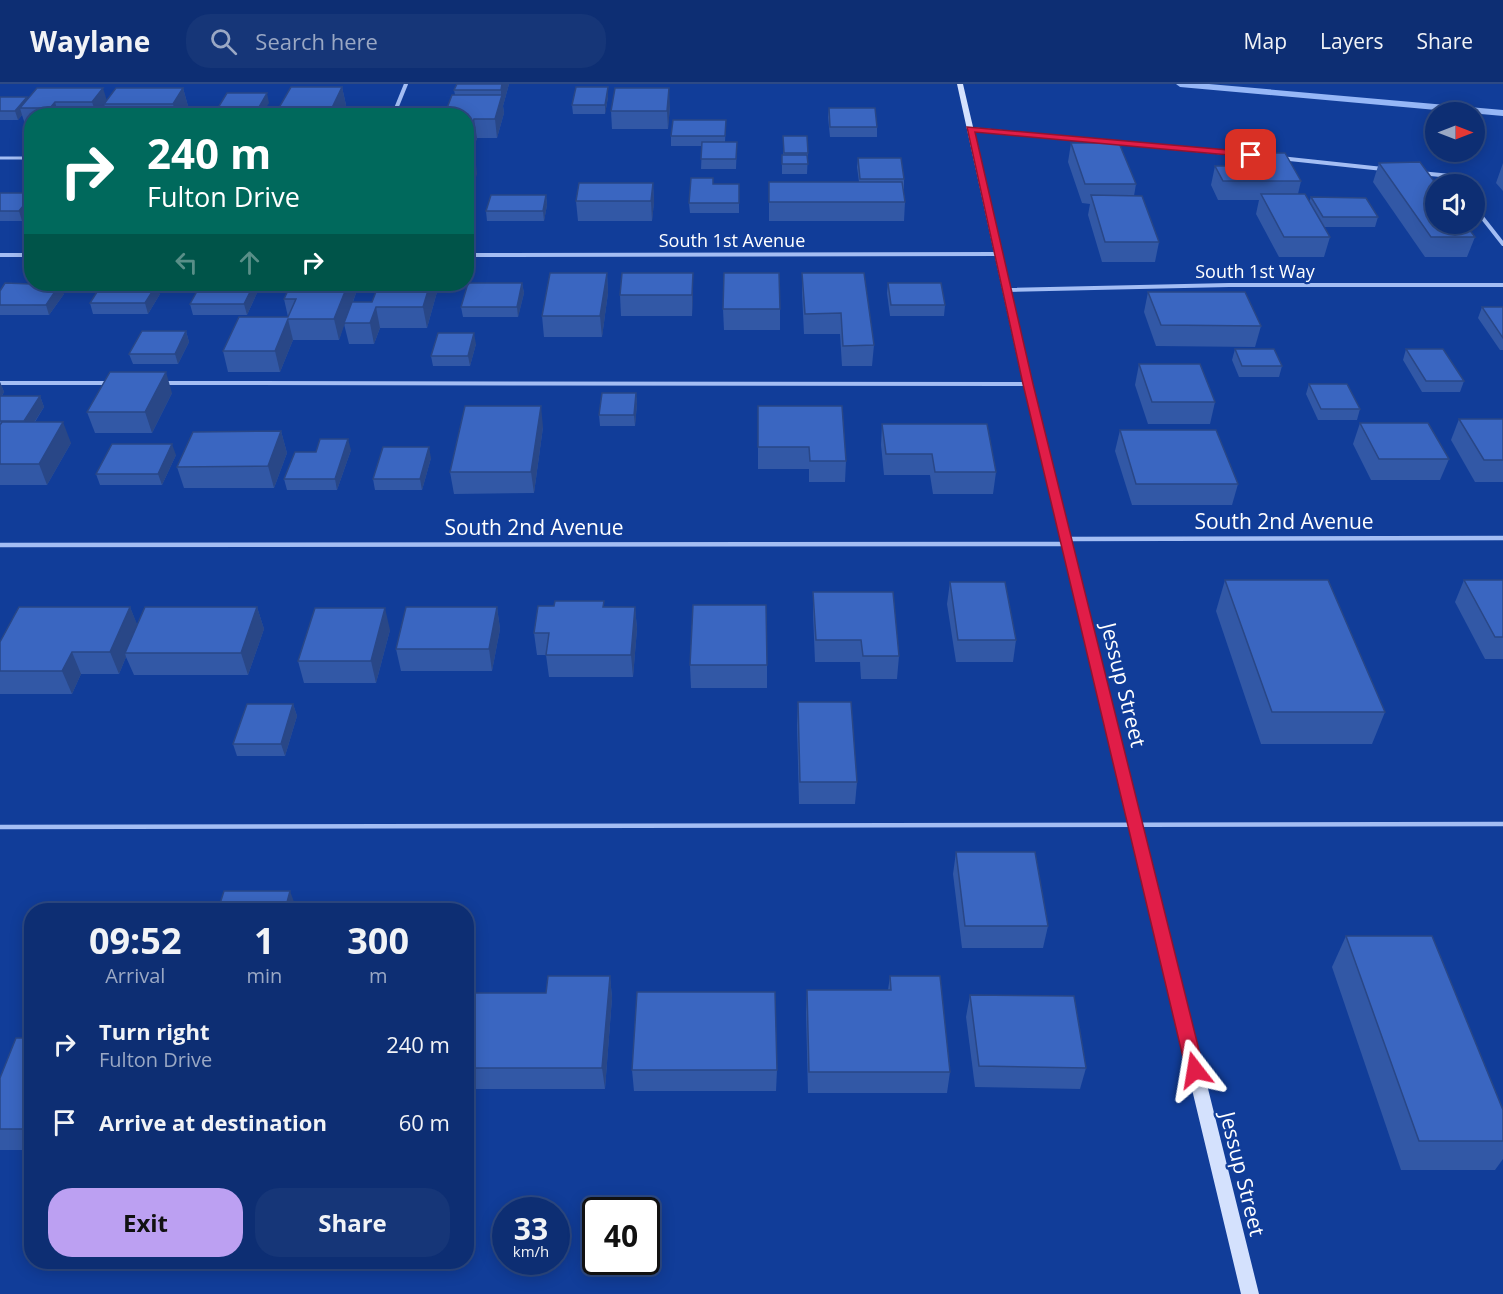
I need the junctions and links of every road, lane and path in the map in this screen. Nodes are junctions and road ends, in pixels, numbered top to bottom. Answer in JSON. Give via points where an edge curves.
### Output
{"nodes":[{"id":1,"x":406,"y":84,"type":"edge"},
{"id":2,"x":960,"y":84,"type":"edge"},
{"id":3,"x":396,"y":108,"type":"edge"},
{"id":4,"x":970,"y":129,"type":"junction"},
{"id":5,"x":1255,"y":155,"type":"edge"},
{"id":6,"x":0,"y":158,"type":"edge"},
{"id":7,"x":24,"y":158,"type":"edge"},
{"id":8,"x":1278,"y":158,"type":"edge"},
{"id":9,"x":1394,"y":170,"type":"edge"},
{"id":10,"x":1417,"y":173,"type":"edge"},
{"id":11,"x":1428,"y":174,"type":"edge"},
{"id":12,"x":1485,"y":221,"type":"edge"},
{"id":13,"x":1503,"y":244,"type":"edge"},
{"id":14,"x":998,"y":254,"type":"junction"},
{"id":15,"x":0,"y":255,"type":"edge"},
{"id":16,"x":24,"y":255,"type":"edge"},
{"id":17,"x":474,"y":255,"type":"edge"},
{"id":18,"x":1503,"y":285,"type":"edge"},
{"id":19,"x":1006,"y":290,"type":"junction"},
{"id":20,"x":0,"y":382,"type":"edge"},
{"id":21,"x":120,"y":383,"type":"edge"},
{"id":22,"x":155,"y":383,"type":"edge"},
{"id":23,"x":1028,"y":384,"type":"junction"},
{"id":24,"x":1503,"y":538,"type":"edge"},
{"id":25,"x":1066,"y":541,"type":"junction"},
{"id":26,"x":0,"y":545,"type":"edge"},
{"id":27,"x":1135,"y":824,"type":"junction"},
{"id":28,"x":1503,"y":824,"type":"edge"},
{"id":29,"x":0,"y":827,"type":"edge"},
{"id":30,"x":1250,"y":1294,"type":"edge"}],
"edges":[{"from":1,"to":3,"type":"street"},
{"from":2,"to":4,"type":"street","name":"Jessup Street"},
{"from":4,"to":5,"type":"street"},
{"from":4,"to":14,"type":"street","name":"Jessup Street"},
{"from":6,"to":7,"type":"lane"},
{"from":8,"to":9,"type":"street"},
{"from":10,"to":11,"type":"street"},
{"from":12,"to":13,"type":"street"},
{"from":14,"to":17,"type":"street","name":"South 1st Avenue"},
{"from":14,"to":19,"type":"street","name":"Jessup Street"},
{"from":15,"to":16,"type":"street"},
{"from":18,"to":19,"type":"street","name":"South 1st Way"},
{"from":19,"to":23,"type":"street","name":"Jessup Street"},
{"from":20,"to":21,"type":"lane"},
{"from":22,"to":23,"type":"lane"},
{"from":23,"to":25,"type":"street","name":"Jessup Street"},
{"from":24,"to":25,"type":"street","name":"South 2nd Avenue"},
{"from":25,"to":26,"type":"street","name":"South 2nd Avenue"},
{"from":25,"to":27,"type":"street","name":"Jessup Street"},
{"from":27,"to":28,"type":"lane"},
{"from":27,"to":29,"type":"lane"},
{"from":27,"to":30,"type":"street","name":"Jessup Street"}]}
